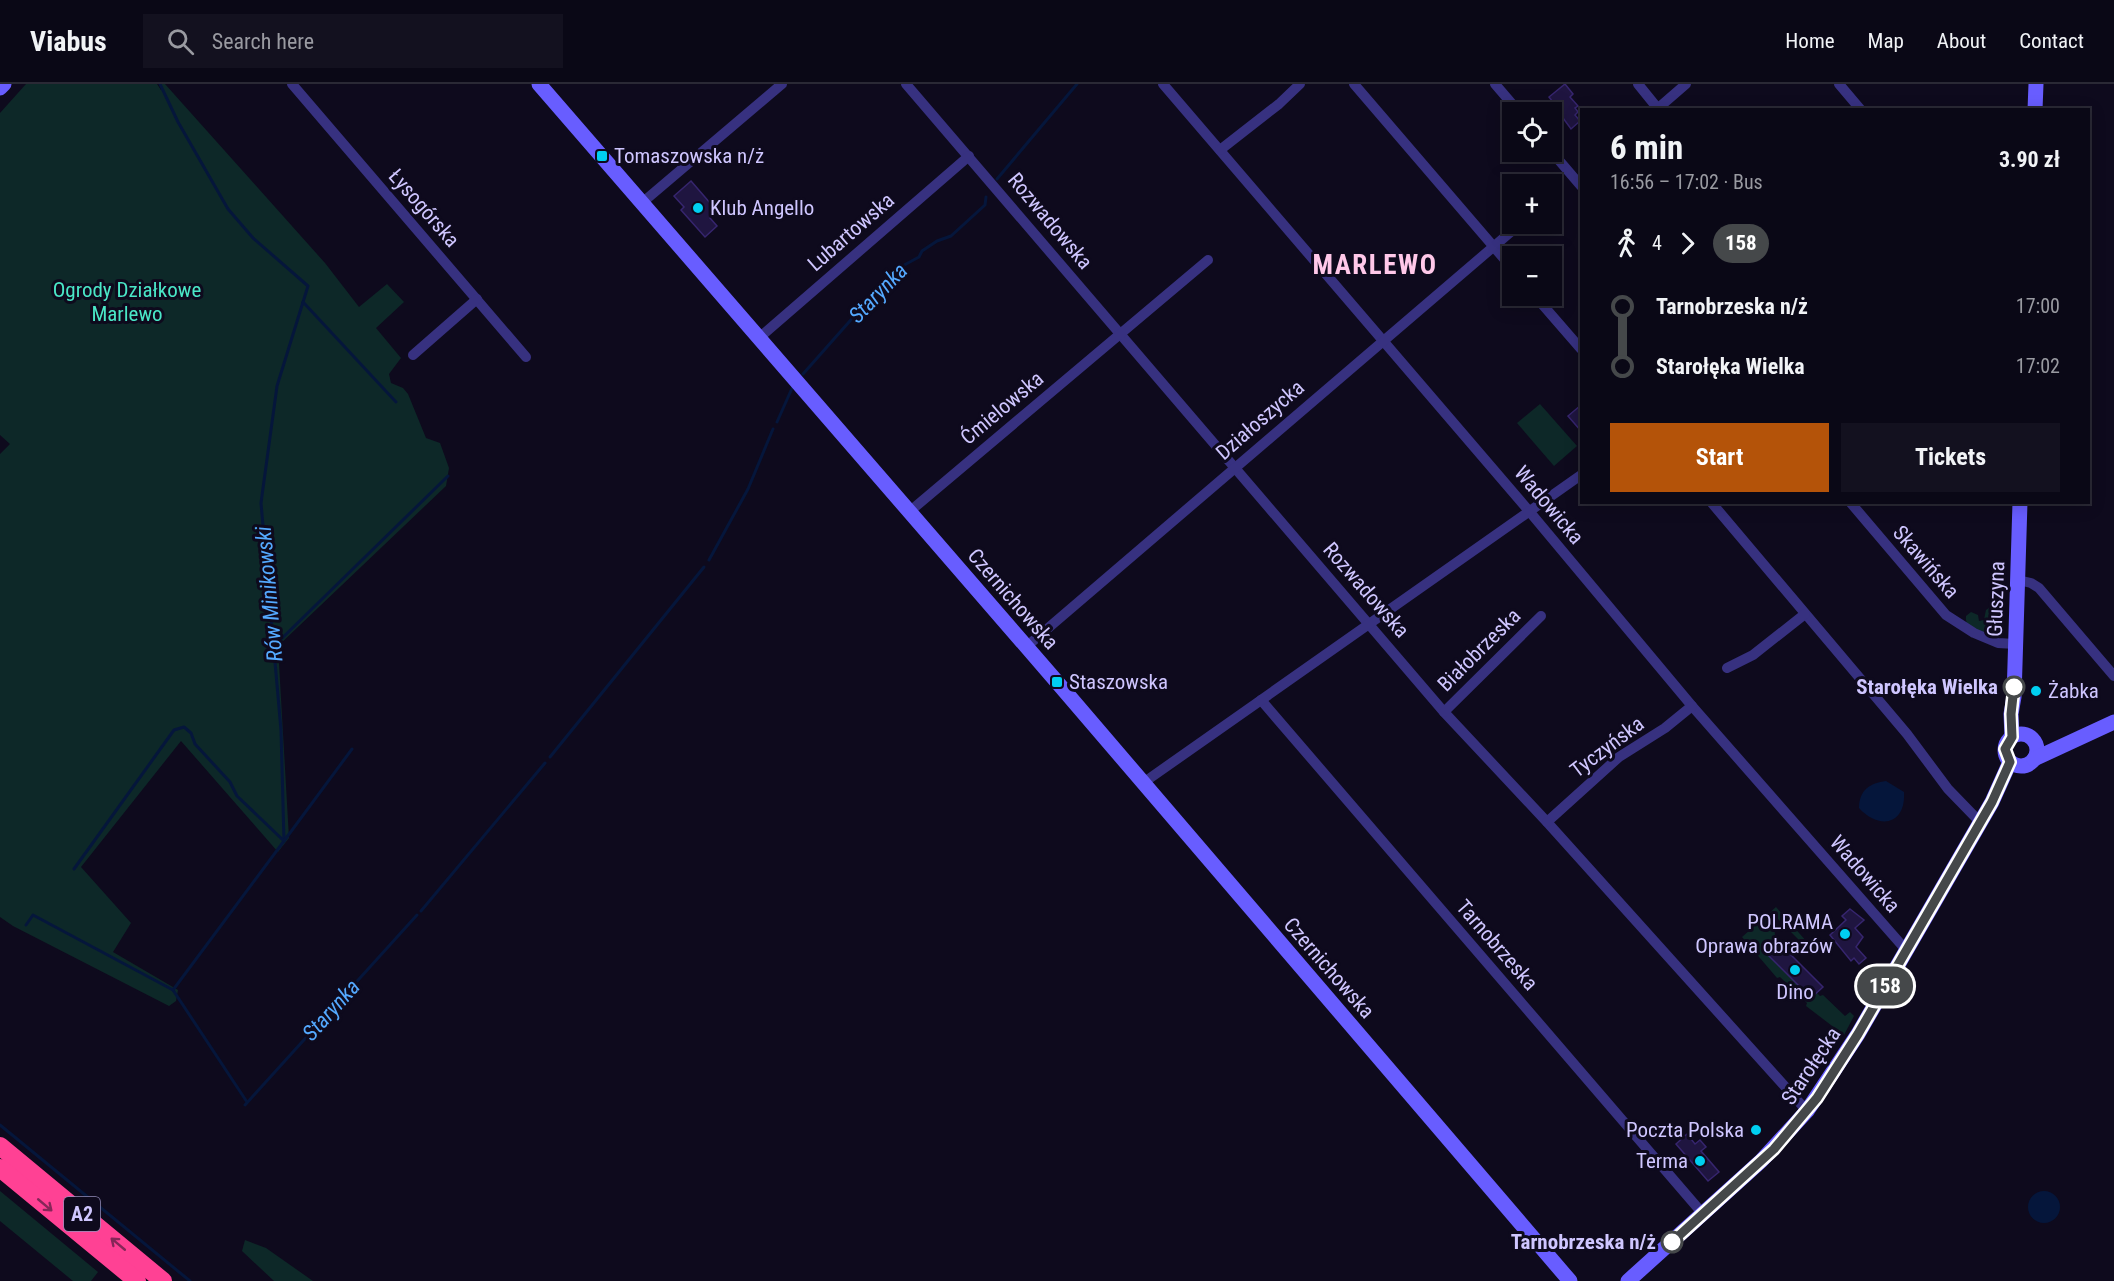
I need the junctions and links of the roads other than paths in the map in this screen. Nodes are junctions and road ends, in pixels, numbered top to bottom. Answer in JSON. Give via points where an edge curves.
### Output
{"nodes":[{"id":1,"x":4,"y":84,"type":"edge"},
{"id":2,"x":292,"y":84,"type":"edge"},
{"id":3,"x":539,"y":84,"type":"edge"},
{"id":4,"x":782,"y":84,"type":"edge"},
{"id":5,"x":906,"y":84,"type":"edge"},
{"id":6,"x":1163,"y":84,"type":"edge"},
{"id":7,"x":1300,"y":84,"type":"edge"},
{"id":8,"x":1354,"y":84,"type":"edge"},
{"id":9,"x":1494,"y":84,"type":"edge"},
{"id":10,"x":1638,"y":84,"type":"edge"},
{"id":11,"x":1686,"y":84,"type":"edge"},
{"id":12,"x":1839,"y":84,"type":"edge"},
{"id":13,"x":2036,"y":84,"type":"edge"},
{"id":14,"x":0,"y":88,"type":"edge"},
{"id":15,"x":1510,"y":102,"type":"edge"},
{"id":16,"x":1657,"y":108,"type":"edge"},
{"id":17,"x":1659,"y":108,"type":"edge"},
{"id":18,"x":1859,"y":108,"type":"edge"},
{"id":19,"x":2035,"y":108,"type":"edge"},
{"id":20,"x":1220,"y":150,"type":"junction"},
{"id":21,"x":969,"y":156,"type":"junction"},
{"id":22,"x":1561,"y":162,"type":"edge"},
{"id":23,"x":1580,"y":185,"type":"edge"},
{"id":24,"x":642,"y":202,"type":"junction"},
{"id":25,"x":1509,"y":234,"type":"edge"},
{"id":26,"x":1494,"y":247,"type":"junction"},
{"id":27,"x":1502,"y":256,"type":"edge"},
{"id":28,"x":1208,"y":260,"type":"dead end"},
{"id":29,"x":477,"y":299,"type":"junction"},
{"id":30,"x":1544,"y":306,"type":"edge"},
{"id":31,"x":1119,"y":334,"type":"junction"},
{"id":32,"x":759,"y":338,"type":"junction"},
{"id":33,"x":1383,"y":340,"type":"junction"},
{"id":34,"x":1580,"y":348,"type":"edge"},
{"id":35,"x":413,"y":355,"type":"dead end"},
{"id":36,"x":526,"y":357,"type":"dead end"},
{"id":37,"x":1235,"y":468,"type":"junction"},
{"id":38,"x":1580,"y":476,"type":"edge"},
{"id":39,"x":1713,"y":504,"type":"edge"},
{"id":40,"x":1852,"y":504,"type":"edge"},
{"id":41,"x":2020,"y":504,"type":"edge"},
{"id":42,"x":1529,"y":511,"type":"junction"},
{"id":43,"x":909,"y":512,"type":"junction"},
{"id":44,"x":2018,"y":580,"type":"junction"},
{"id":45,"x":1805,"y":614,"type":"junction"},
{"id":46,"x":1541,"y":616,"type":"dead end"},
{"id":47,"x":1370,"y":624,"type":"junction"},
{"id":48,"x":2015,"y":644,"type":"junction"},
{"id":49,"x":1026,"y":647,"type":"junction"},
{"id":50,"x":1726,"y":668,"type":"dead end"},
{"id":51,"x":2114,"y":676,"type":"edge"},
{"id":52,"x":1261,"y":700,"type":"junction"},
{"id":53,"x":1692,"y":705,"type":"junction"},
{"id":54,"x":1444,"y":712,"type":"junction"},
{"id":55,"x":2114,"y":722,"type":"edge"},
{"id":56,"x":2018,"y":736,"type":"junction"},
{"id":57,"x":2025,"y":758,"type":"junction"},
{"id":58,"x":1143,"y":783,"type":"junction"},
{"id":59,"x":1547,"y":822,"type":"junction"},
{"id":60,"x":1980,"y":822,"type":"junction"},
{"id":61,"x":1906,"y":950,"type":"junction"},
{"id":62,"x":1807,"y":1111,"type":"junction"},
{"id":63,"x":0,"y":1146,"type":"edge"},
{"id":64,"x":0,"y":1168,"type":"edge"},
{"id":65,"x":1703,"y":1214,"type":"junction"},
{"id":66,"x":137,"y":1281,"type":"edge"},
{"id":67,"x":163,"y":1281,"type":"edge"},
{"id":68,"x":1570,"y":1281,"type":"edge"},
{"id":69,"x":1628,"y":1281,"type":"edge"}],
"edges":[{"from":1,"to":14,"type":"street"},
{"from":2,"to":29,"type":"street","name":"Łysogórska"},
{"from":3,"to":24,"type":"street","name":"Czernichowska"},
{"from":4,"to":24,"type":"street"},
{"from":5,"to":21,"type":"street","name":"Rozwadowska"},
{"from":6,"to":20,"type":"street","name":"Wadowicka"},
{"from":7,"to":20,"type":"street"},
{"from":8,"to":26,"type":"street"},
{"from":9,"to":15,"type":"street"},
{"from":10,"to":16,"type":"street"},
{"from":11,"to":17,"type":"street"},
{"from":12,"to":18,"type":"street"},
{"from":13,"to":19,"type":"street"},
{"from":20,"to":33,"type":"street","name":"Wadowicka"},
{"from":21,"to":31,"type":"street","name":"Rozwadowska"},
{"from":21,"to":32,"type":"street","name":"Lubartowska"},
{"from":22,"to":23,"type":"street"},
{"from":24,"to":32,"type":"street","name":"Czernichowska"},
{"from":25,"to":26,"type":"street","name":"Działoszycka"},
{"from":26,"to":27,"type":"street"},
{"from":26,"to":33,"type":"street","name":"Działoszycka"},
{"from":28,"to":31,"type":"street","name":"Ćmielowska"},
{"from":29,"to":35,"type":"street"},
{"from":29,"to":36,"type":"street","name":"Łysogórska"},
{"from":30,"to":34,"type":"street"},
{"from":31,"to":37,"type":"street","name":"Rozwadowska"},
{"from":31,"to":43,"type":"street","name":"Ćmielowska"},
{"from":32,"to":43,"type":"street","name":"Czernichowska"},
{"from":33,"to":37,"type":"street","name":"Działoszycka"},
{"from":33,"to":42,"type":"street","name":"Wadowicka"},
{"from":37,"to":47,"type":"street","name":"Rozwadowska"},
{"from":37,"to":49,"type":"street","name":"Działoszycka"},
{"from":38,"to":42,"type":"street"},
{"from":39,"to":45,"type":"street"},
{"from":40,"to":48,"type":"street","name":"Skawińska","via":[[1946,615],[1974,633],[1998,643]]},
{"from":41,"to":44,"type":"street","name":"Głuszyna"},
{"from":42,"to":47,"type":"street"},
{"from":42,"to":53,"type":"street","name":"Wadowicka"},
{"from":43,"to":49,"type":"street","name":"Czernichowska"},
{"from":44,"to":48,"type":"street","name":"Głuszyna"},
{"from":44,"to":51,"type":"street","via":[[2039,588]]},
{"from":45,"to":50,"type":"street","via":[[1753,655]]},
{"from":45,"to":60,"type":"street","via":[[1907,734],[1948,789]]},
{"from":46,"to":54,"type":"street","name":"Białobrzeska"},
{"from":47,"to":52,"type":"street"},
{"from":47,"to":54,"type":"street","name":"Rozwadowska"},
{"from":48,"to":56,"type":"street","name":"Głuszyna"},
{"from":49,"to":58,"type":"street","name":"Czernichowska"},
{"from":52,"to":58,"type":"street"},
{"from":52,"to":65,"type":"street","name":"Tarnobrzeska"},
{"from":53,"to":59,"type":"street","name":"Tyczyńska","via":[[1665,729],[1619,757]]},
{"from":53,"to":61,"type":"street","name":"Wadowicka"},
{"from":54,"to":59,"type":"street","name":"Rozwadowska"},
{"from":55,"to":57,"type":"street","name":"Starołęcka","via":[[2070,744]]},
{"from":56,"to":57,"type":"street","via":[[2031,738]]},
{"from":56,"to":57,"type":"street","via":[[2005,749]]},
{"from":57,"to":60,"type":"street","name":"Starołęcka"},
{"from":58,"to":68,"type":"street","name":"Czernichowska"},
{"from":59,"to":62,"type":"street","name":"Rozwadowska"},
{"from":60,"to":61,"type":"street","name":"Starołęcka"},
{"from":61,"to":62,"type":"street","name":"Starołęcka","via":[[1840,1065]]},
{"from":62,"to":65,"type":"street","name":"Starołęcka","via":[[1774,1149]]},
{"from":67,"to":63,"type":"highway","number":"A2","one_way":true},
{"from":64,"to":66,"type":"highway","number":"A2","one_way":true},
{"from":65,"to":69,"type":"street","name":"Starołęcka"}]}
